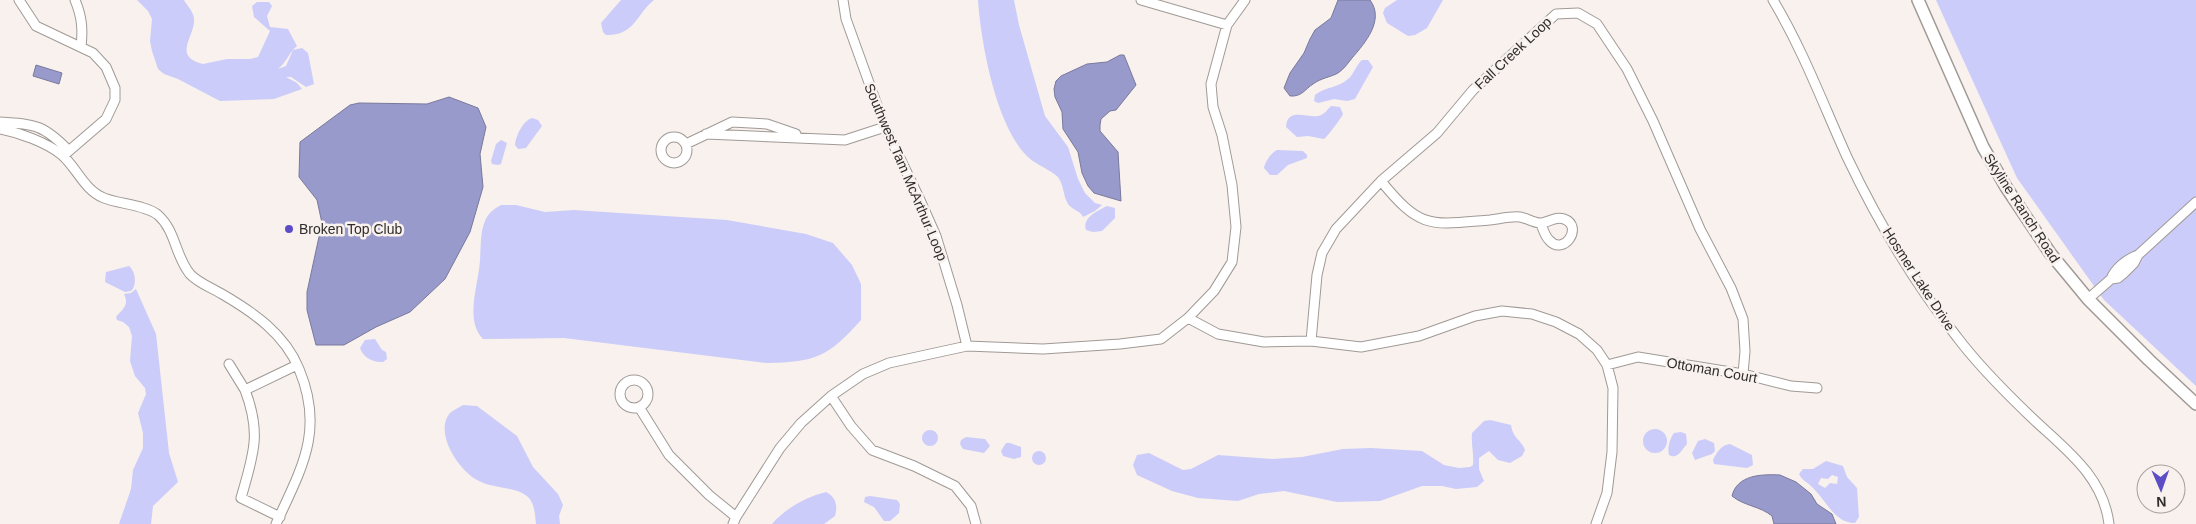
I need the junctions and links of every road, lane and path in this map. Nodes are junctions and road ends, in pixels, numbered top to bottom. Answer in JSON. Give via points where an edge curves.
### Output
{"nodes":[{"id":1,"x":19,"y":0,"type":"edge"},
{"id":2,"x":75,"y":0,"type":"edge"},
{"id":3,"x":843,"y":0,"type":"edge"},
{"id":4,"x":1141,"y":0,"type":"edge"},
{"id":5,"x":1246,"y":0,"type":"edge"},
{"id":6,"x":1773,"y":0,"type":"edge"},
{"id":7,"x":1918,"y":0,"type":"edge"},
{"id":8,"x":1227,"y":25,"type":"junction"},
{"id":9,"x":81,"y":47,"type":"junction"},
{"id":10,"x":0,"y":122,"type":"edge"},
{"id":11,"x":885,"y":127,"type":"junction"},
{"id":12,"x":0,"y":128,"type":"edge"},
{"id":13,"x":686,"y":144,"type":"dead end"},
{"id":14,"x":66,"y":154,"type":"junction"},
{"id":15,"x":1381,"y":181,"type":"junction"},
{"id":16,"x":2196,"y":202,"type":"edge"},
{"id":17,"x":1541,"y":224,"type":"dead end"},
{"id":18,"x":2088,"y":299,"type":"junction"},
{"id":19,"x":1188,"y":318,"type":"junction"},
{"id":20,"x":1311,"y":341,"type":"junction"},
{"id":21,"x":967,"y":346,"type":"junction"},
{"id":22,"x":230,"y":364,"type":"dead end"},
{"id":23,"x":297,"y":365,"type":"junction"},
{"id":24,"x":1606,"y":365,"type":"junction"},
{"id":25,"x":1743,"y":374,"type":"junction"},
{"id":26,"x":1817,"y":388,"type":"dead end"},
{"id":27,"x":245,"y":390,"type":"junction"},
{"id":28,"x":831,"y":396,"type":"junction"},
{"id":29,"x":2196,"y":404,"type":"edge"},
{"id":30,"x":639,"y":407,"type":"dead end"},
{"id":31,"x":278,"y":520,"type":"edge"},
{"id":32,"x":734,"y":520,"type":"edge"},
{"id":33,"x":976,"y":524,"type":"edge"},
{"id":34,"x":1596,"y":524,"type":"edge"},
{"id":35,"x":2110,"y":524,"type":"edge"}],
"edges":[{"from":1,"to":9,"type":"street","via":[[36,26]]},
{"from":2,"to":9,"type":"street","via":[[83,28]]},
{"from":3,"to":11,"type":"street","name":"Southwest Tam McArthur Loop","via":[[846,19]]},
{"from":4,"to":8,"type":"street"},
{"from":5,"to":8,"type":"street"},
{"from":6,"to":35,"type":"street","name":"Hosmer Lake Drive","via":[[1797,44],[1848,158],[1902,257],[1963,344],[1999,386],[2084,467],[2104,501]]},
{"from":7,"to":18,"type":"street","name":"Skyline Ranch Road","via":[[1973,126],[2006,187],[2050,253]]},
{"from":8,"to":19,"type":"street","via":[[1211,84],[1213,107],[1232,185],[1236,227],[1232,262],[1214,291]]},
{"from":9,"to":14,"type":"street","via":[[93,53],[106,67],[115,88],[115,100],[106,119]]},
{"from":10,"to":14,"type":"street","via":[[38,126],[54,136]]},
{"from":11,"to":13,"type":"street","via":[[845,140],[706,134]]},
{"from":11,"to":21,"type":"street","name":"Southwest Tam McArthur Loop","via":[[936,236]]},
{"from":12,"to":14,"type":"street"},
{"from":14,"to":23,"type":"street","via":[[78,177],[103,198],[157,214],[170,229],[182,263],[192,276],[260,318],[283,342]]},
{"from":15,"to":17,"type":"street","via":[[1400,205],[1422,220],[1439,224],[1520,217]]},
{"from":15,"to":20,"type":"street","name":"Fall Creek Loop","via":[[1336,229],[1322,254]]},
{"from":15,"to":25,"type":"street","name":"Fall Creek Loop","via":[[1437,133],[1473,90],[1556,14],[1578,13],[1597,24],[1626,69],[1731,288],[1743,319],[1746,351]]},
{"from":16,"to":18,"type":"street","via":[[2138,255],[2124,273],[2111,279]]},
{"from":18,"to":29,"type":"street","name":"Skyline Ranch Road"},
{"from":19,"to":20,"type":"street","via":[[1218,334],[1264,342]]},
{"from":19,"to":21,"type":"street","via":[[1161,339],[1043,349]]},
{"from":20,"to":24,"type":"street","via":[[1361,346],[1419,336],[1475,316],[1502,311],[1532,314],[1556,322],[1579,334],[1597,350]]},
{"from":21,"to":28,"type":"street","via":[[889,363],[863,374]]},
{"from":22,"to":27,"type":"street"},
{"from":23,"to":27,"type":"street"},
{"from":23,"to":31,"type":"street","via":[[309,412],[308,448]]},
{"from":24,"to":25,"type":"street","name":"Ottoman Court","via":[[1638,357]]},
{"from":24,"to":34,"type":"street","via":[[1612,388],[1612,452],[1607,493]]},
{"from":25,"to":26,"type":"street","name":"Ottoman Court","via":[[1791,386]]},
{"from":27,"to":31,"type":"street","via":[[255,430],[253,454],[241,498]]},
{"from":28,"to":32,"type":"street","via":[[801,423],[780,448]]},
{"from":28,"to":33,"type":"street","via":[[872,450],[955,486],[971,506]]},
{"from":30,"to":32,"type":"street","via":[[669,455]]}]}
